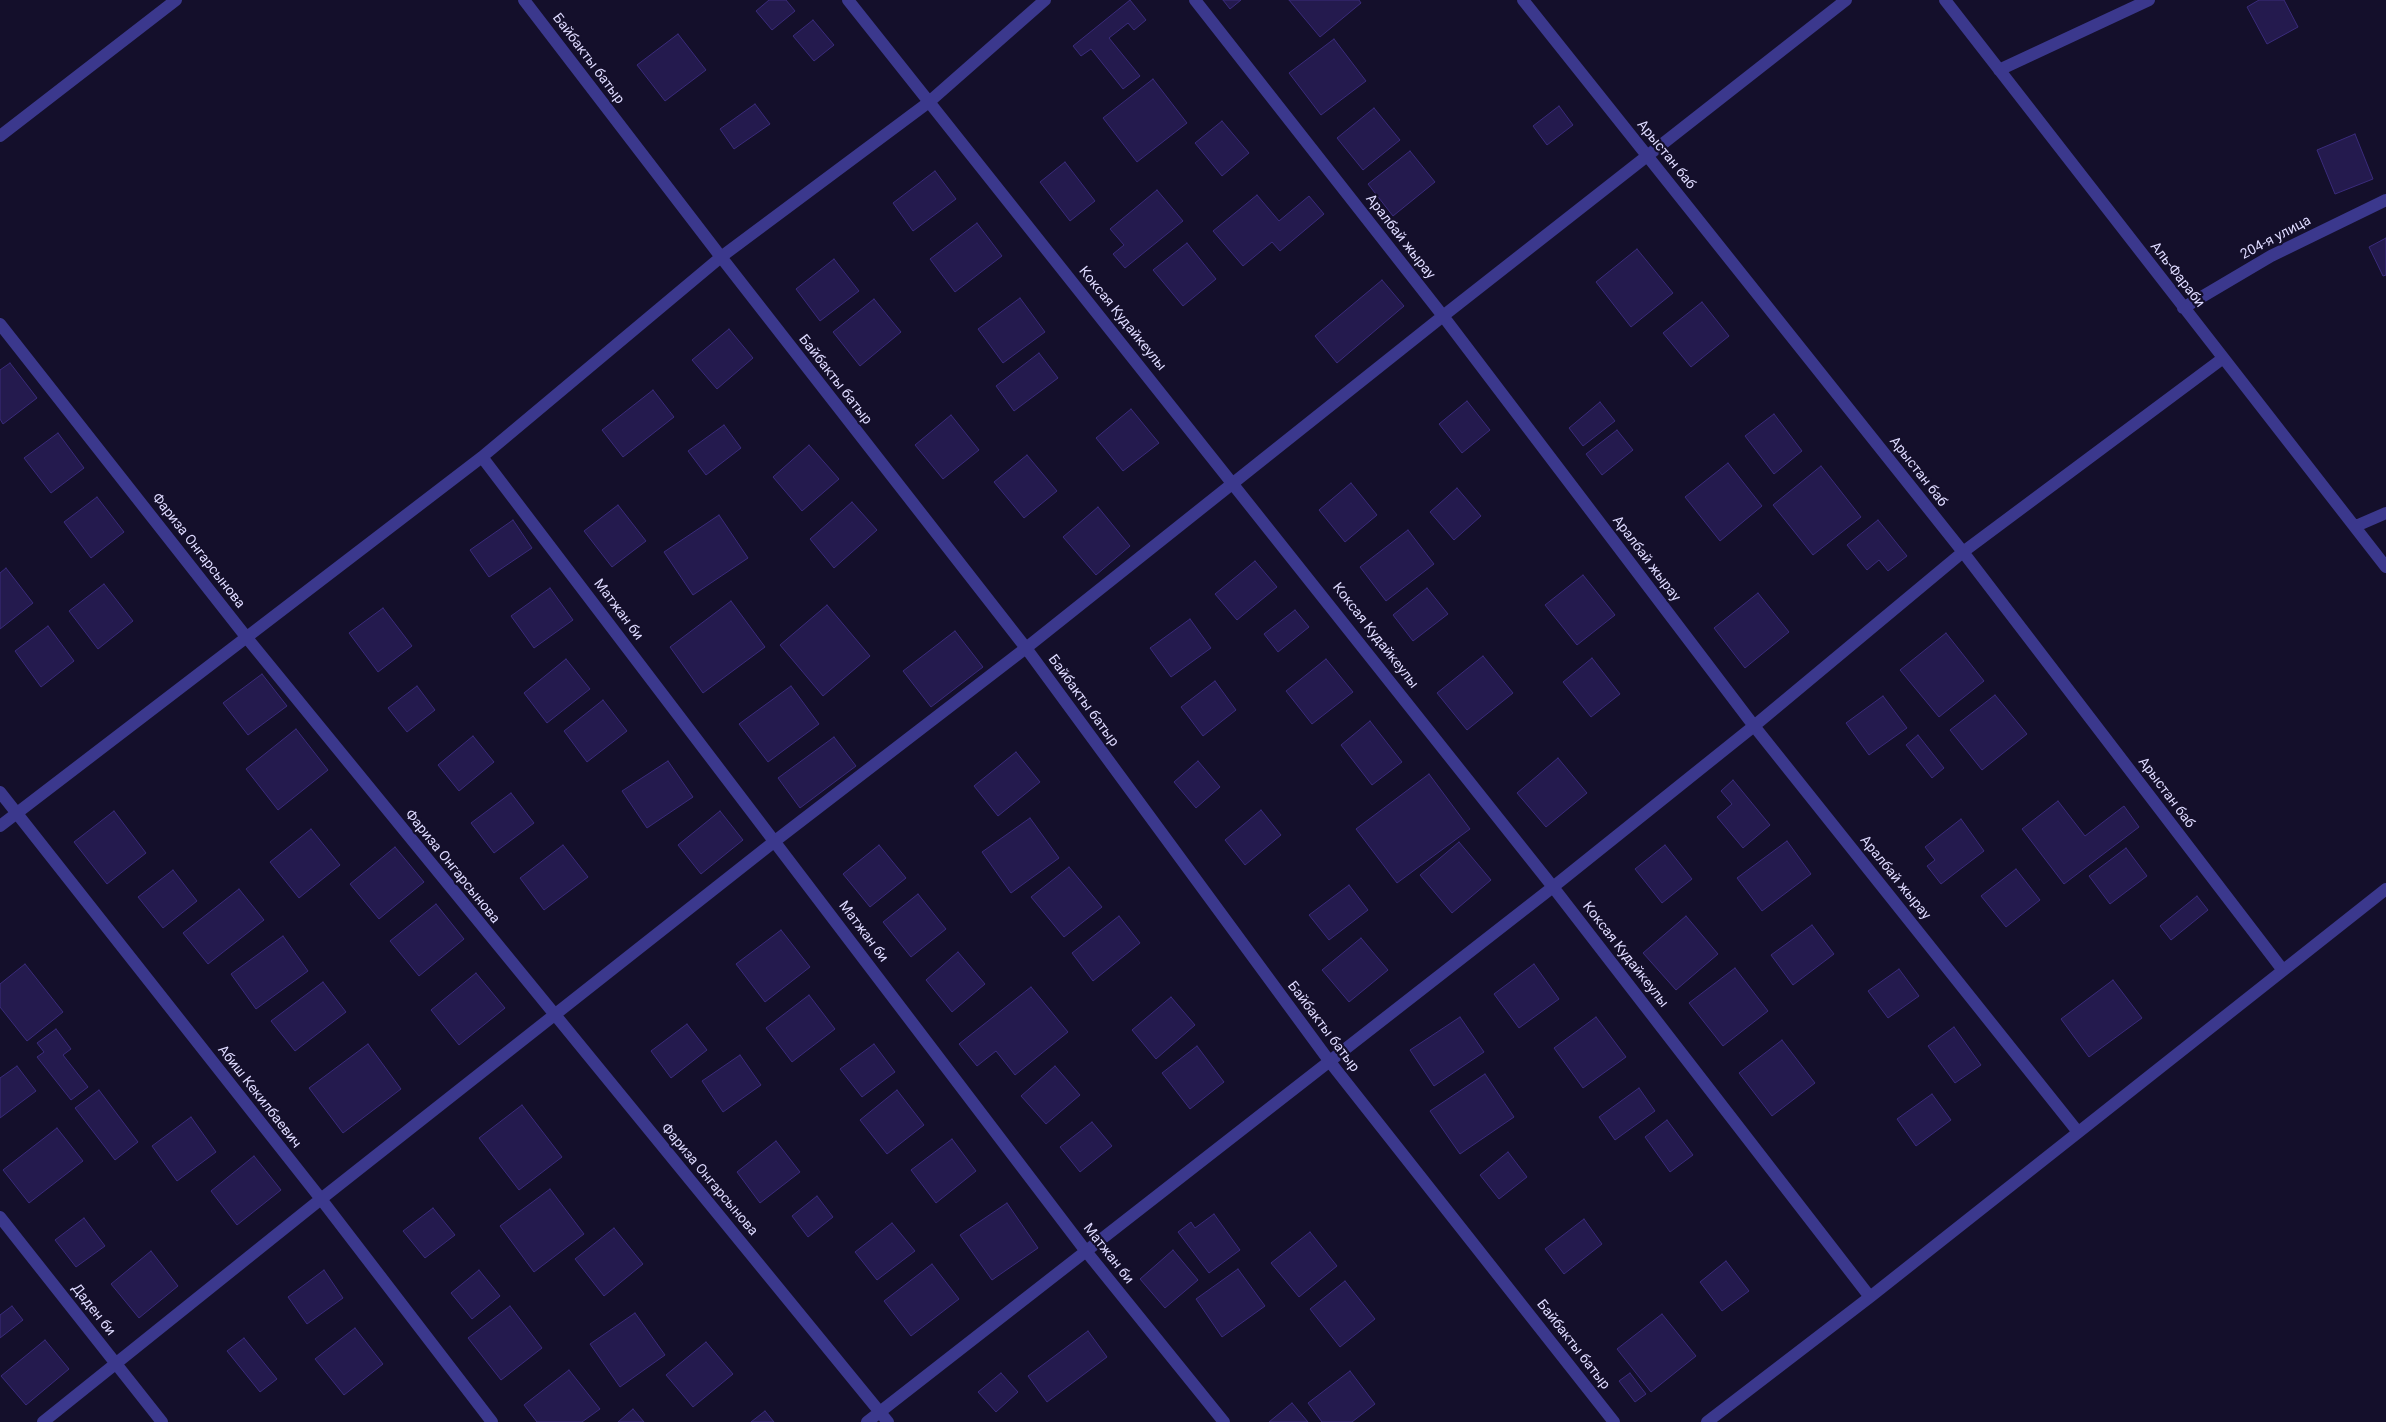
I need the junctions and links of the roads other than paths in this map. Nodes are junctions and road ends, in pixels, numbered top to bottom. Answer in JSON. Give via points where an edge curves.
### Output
{"nodes":[{"id":1,"x":176,"y":0,"type":"edge"},
{"id":2,"x":524,"y":0,"type":"edge"},
{"id":3,"x":848,"y":0,"type":"edge"},
{"id":4,"x":1045,"y":0,"type":"edge"},
{"id":5,"x":1195,"y":0,"type":"edge"},
{"id":6,"x":1524,"y":0,"type":"edge"},
{"id":7,"x":1846,"y":0,"type":"edge"},
{"id":8,"x":1945,"y":0,"type":"edge"},
{"id":9,"x":2148,"y":0,"type":"edge"},
{"id":10,"x":1999,"y":70,"type":"junction"},
{"id":11,"x":929,"y":102,"type":"junction"},
{"id":12,"x":0,"y":136,"type":"edge"},
{"id":13,"x":1648,"y":156,"type":"junction"},
{"id":14,"x":2386,"y":200,"type":"edge"},
{"id":15,"x":720,"y":257,"type":"junction"},
{"id":16,"x":2183,"y":308,"type":"junction"},
{"id":17,"x":1443,"y":316,"type":"junction"},
{"id":18,"x":0,"y":324,"type":"edge"},
{"id":19,"x":2222,"y":359,"type":"junction"},
{"id":20,"x":482,"y":457,"type":"junction"},
{"id":21,"x":1234,"y":482,"type":"junction"},
{"id":22,"x":2386,"y":513,"type":"edge"},
{"id":23,"x":2356,"y":526,"type":"junction"},
{"id":24,"x":1963,"y":552,"type":"junction"},
{"id":25,"x":2386,"y":567,"type":"edge"},
{"id":26,"x":247,"y":638,"type":"junction"},
{"id":27,"x":1026,"y":648,"type":"junction"},
{"id":28,"x":1754,"y":726,"type":"junction"},
{"id":29,"x":0,"y":792,"type":"edge"},
{"id":30,"x":17,"y":814,"type":"junction"},
{"id":31,"x":0,"y":826,"type":"edge"},
{"id":32,"x":775,"y":841,"type":"junction"},
{"id":33,"x":1554,"y":887,"type":"junction"},
{"id":34,"x":2386,"y":889,"type":"edge"},
{"id":35,"x":2282,"y":969,"type":"junction"},
{"id":36,"x":554,"y":1015,"type":"junction"},
{"id":37,"x":1330,"y":1062,"type":"junction"},
{"id":38,"x":2078,"y":1132,"type":"junction"},
{"id":39,"x":321,"y":1199,"type":"junction"},
{"id":40,"x":0,"y":1216,"type":"edge"},
{"id":41,"x":1085,"y":1250,"type":"junction"},
{"id":42,"x":1870,"y":1297,"type":"junction"},
{"id":43,"x":117,"y":1364,"type":"junction"},
{"id":44,"x":884,"y":1417,"type":"edge"},
{"id":45,"x":43,"y":1422,"type":"edge"},
{"id":46,"x":162,"y":1422,"type":"edge"},
{"id":47,"x":492,"y":1422,"type":"edge"},
{"id":48,"x":867,"y":1422,"type":"edge"},
{"id":49,"x":1224,"y":1422,"type":"edge"},
{"id":50,"x":1614,"y":1422,"type":"edge"},
{"id":51,"x":1707,"y":1422,"type":"edge"}],
"edges":[{"from":1,"to":12,"type":"street"},
{"from":2,"to":15,"type":"street","name":"Байбакты батыр"},
{"from":3,"to":11,"type":"street","name":"Коксая Кудайкеулы"},
{"from":4,"to":11,"type":"street"},
{"from":5,"to":17,"type":"street","name":"Аралбай жырау"},
{"from":6,"to":13,"type":"street","name":"Арыстан баб"},
{"from":7,"to":13,"type":"street"},
{"from":8,"to":10,"type":"street","name":"Аль-Фараби"},
{"from":9,"to":10,"type":"street"},
{"from":10,"to":16,"type":"street","name":"Аль-Фараби"},
{"from":11,"to":15,"type":"street"},
{"from":11,"to":21,"type":"street","name":"Коксая Кудайкеулы"},
{"from":13,"to":17,"type":"street"},
{"from":13,"to":24,"type":"street","name":"Арыстан баб"},
{"from":14,"to":16,"type":"street","name":"204-я улица","via":[[2270,256]]},
{"from":15,"to":20,"type":"street"},
{"from":15,"to":27,"type":"street","name":"Байбакты батыр"},
{"from":16,"to":19,"type":"street","name":"Аль-Фараби"},
{"from":17,"to":21,"type":"street"},
{"from":17,"to":28,"type":"street","name":"Аралбай жырау"},
{"from":18,"to":26,"type":"street","name":"Фариза Онгарсынова"},
{"from":19,"to":23,"type":"street","name":"Аль-Фараби"},
{"from":19,"to":24,"type":"street"},
{"from":20,"to":26,"type":"street"},
{"from":20,"to":32,"type":"street","name":"Матжан би"},
{"from":21,"to":27,"type":"street"},
{"from":21,"to":33,"type":"street","name":"Коксая Кудайкеулы"},
{"from":22,"to":23,"type":"street"},
{"from":23,"to":25,"type":"street","name":"Аль-Фараби"},
{"from":24,"to":28,"type":"street"},
{"from":24,"to":35,"type":"street","name":"Арыстан баб"},
{"from":26,"to":30,"type":"street"},
{"from":26,"to":36,"type":"street","name":"Фариза Онгарсынова"},
{"from":27,"to":32,"type":"street"},
{"from":27,"to":37,"type":"street","name":"Байбакты батыр"},
{"from":28,"to":33,"type":"street"},
{"from":28,"to":38,"type":"street","name":"Аралбай жырау"},
{"from":29,"to":30,"type":"street","name":"Абиш Кекилбаевич"},
{"from":30,"to":31,"type":"street"},
{"from":30,"to":39,"type":"street","name":"Абиш Кекилбаевич"},
{"from":32,"to":36,"type":"street"},
{"from":32,"to":41,"type":"street","name":"Матжан би"},
{"from":33,"to":37,"type":"street"},
{"from":33,"to":42,"type":"street","name":"Коксая Кудайкеулы"},
{"from":34,"to":35,"type":"street"},
{"from":35,"to":38,"type":"street"},
{"from":36,"to":39,"type":"street"},
{"from":36,"to":44,"type":"street","name":"Фариза Онгарсынова"},
{"from":37,"to":41,"type":"street"},
{"from":37,"to":50,"type":"street","name":"Байбакты батыр"},
{"from":38,"to":42,"type":"street"},
{"from":39,"to":43,"type":"street"},
{"from":39,"to":47,"type":"street","name":"Абиш Кекилбаевич"},
{"from":40,"to":43,"type":"street","name":"Даден би"},
{"from":41,"to":44,"type":"street"},
{"from":41,"to":49,"type":"street","name":"Матжан би"},
{"from":42,"to":51,"type":"street"},
{"from":43,"to":45,"type":"street"},
{"from":43,"to":46,"type":"street","name":"Даден би"},
{"from":44,"to":48,"type":"street"}]}
